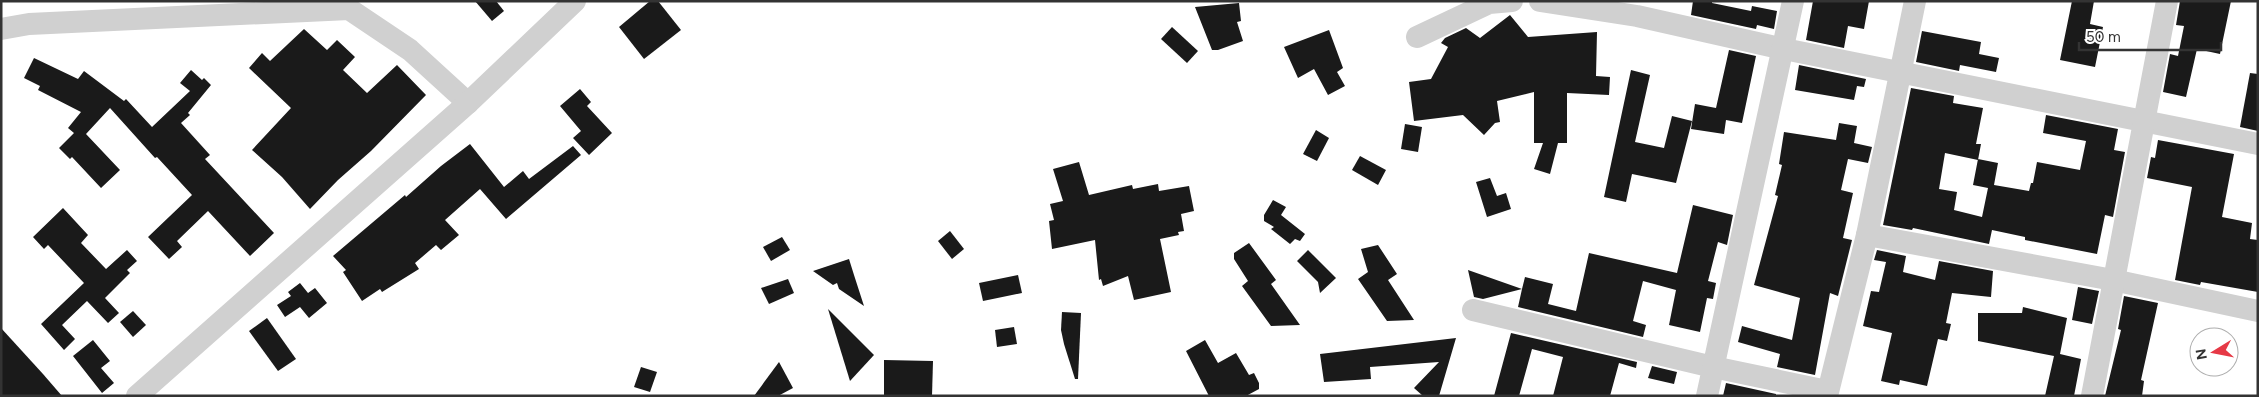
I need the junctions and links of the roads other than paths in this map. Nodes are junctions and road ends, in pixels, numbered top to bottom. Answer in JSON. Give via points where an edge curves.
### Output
{"nodes":[{"id":1,"x":1512,"y":1,"type":"edge"},
{"id":2,"x":1540,"y":1,"type":"edge"},
{"id":3,"x":1793,"y":1,"type":"edge"},
{"id":4,"x":1915,"y":1,"type":"edge"},
{"id":5,"x":2167,"y":1,"type":"edge"},
{"id":6,"x":570,"y":3,"type":"edge"},
{"id":7,"x":1,"y":29,"type":"edge"},
{"id":8,"x":1417,"y":37,"type":"dead end"},
{"id":9,"x":1784,"y":49,"type":"junction"},
{"id":10,"x":1901,"y":71,"type":"junction"},
{"id":11,"x":468,"y":103,"type":"junction"},
{"id":12,"x":2145,"y":121,"type":"junction"},
{"id":13,"x":2258,"y":144,"type":"edge"},
{"id":14,"x":1867,"y":235,"type":"junction"},
{"id":15,"x":2113,"y":280,"type":"junction"},
{"id":16,"x":1473,"y":310,"type":"dead end"},
{"id":17,"x":2258,"y":311,"type":"edge"},
{"id":18,"x":1713,"y":367,"type":"junction"},
{"id":19,"x":1827,"y":393,"type":"edge"},
{"id":20,"x":137,"y":396,"type":"edge"},
{"id":21,"x":1707,"y":396,"type":"edge"},
{"id":22,"x":2092,"y":396,"type":"edge"}],
"edges":[{"from":1,"to":8,"type":"street","via":[[1489,3]]},
{"from":2,"to":9,"type":"street","via":[[1638,16]]},
{"from":3,"to":9,"type":"street"},
{"from":4,"to":10,"type":"street"},
{"from":5,"to":12,"type":"street"},
{"from":6,"to":11,"type":"street"},
{"from":7,"to":11,"type":"street","via":[[29,24],[349,9],[410,50]]},
{"from":9,"to":10,"type":"street"},
{"from":9,"to":18,"type":"street"},
{"from":10,"to":12,"type":"street"},
{"from":10,"to":14,"type":"street"},
{"from":11,"to":20,"type":"street"},
{"from":12,"to":13,"type":"street"},
{"from":12,"to":15,"type":"street"},
{"from":14,"to":15,"type":"street"},
{"from":14,"to":19,"type":"street"},
{"from":15,"to":17,"type":"street"},
{"from":15,"to":22,"type":"street"},
{"from":16,"to":18,"type":"street"},
{"from":18,"to":19,"type":"street"},
{"from":18,"to":21,"type":"street"}]}
